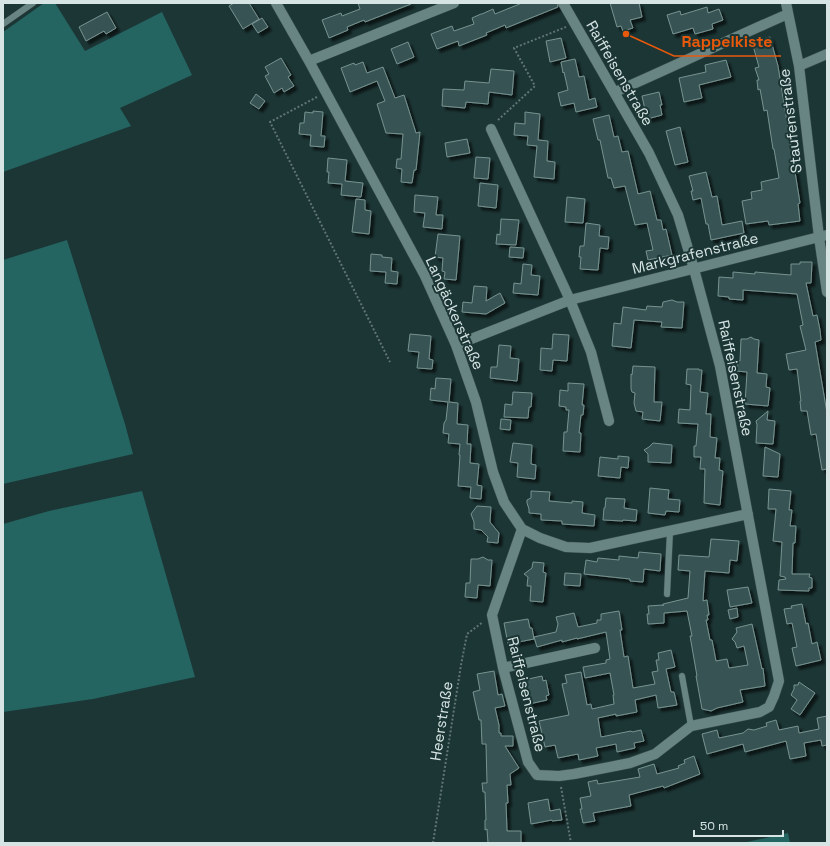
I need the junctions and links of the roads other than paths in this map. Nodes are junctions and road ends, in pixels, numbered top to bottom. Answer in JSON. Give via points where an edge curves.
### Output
{"nodes":[{"id":1,"x":33,"y":3,"type":"edge"},
{"id":2,"x":276,"y":3,"type":"edge"},
{"id":3,"x":454,"y":3,"type":"edge"},
{"id":4,"x":563,"y":3,"type":"edge"},
{"id":5,"x":786,"y":3,"type":"edge"},
{"id":6,"x":788,"y":14,"type":"junction"},
{"id":7,"x":3,"y":24,"type":"edge"},
{"id":8,"x":827,"y":54,"type":"edge"},
{"id":9,"x":309,"y":60,"type":"junction"},
{"id":10,"x":799,"y":66,"type":"junction"},
{"id":11,"x":615,"y":92,"type":"junction"},
{"id":12,"x":491,"y":129,"type":"road end"},
{"id":13,"x":823,"y":236,"type":"edge"},
{"id":14,"x":694,"y":268,"type":"junction"},
{"id":15,"x":827,"y":292,"type":"edge"},
{"id":16,"x":570,"y":300,"type":"junction"},
{"id":17,"x":456,"y":344,"type":"junction"},
{"id":18,"x":610,"y":421,"type":"dead end"},
{"id":19,"x":748,"y":514,"type":"junction"},
{"id":20,"x":522,"y":529,"type":"junction"},
{"id":21,"x":670,"y":531,"type":"junction"},
{"id":22,"x":667,"y":594,"type":"dead end"},
{"id":23,"x":595,"y":648,"type":"dead end"},
{"id":24,"x":503,"y":668,"type":"junction"},
{"id":25,"x":682,"y":676,"type":"dead end"},
{"id":26,"x":691,"y":726,"type":"junction"}],
"edges":[{"from":1,"to":7,"type":"lane"},
{"from":2,"to":9,"type":"street","name":"Langäckerstraße"},
{"from":3,"to":9,"type":"street"},
{"from":4,"to":11,"type":"street","name":"Raiffeisenstraße"},
{"from":5,"to":6,"type":"street","name":"Staufenstraße"},
{"from":6,"to":10,"type":"street","name":"Staufenstraße"},
{"from":6,"to":11,"type":"street"},
{"from":8,"to":10,"type":"street"},
{"from":9,"to":17,"type":"street","name":"Langäckerstraße","via":[[425,276]]},
{"from":10,"to":13,"type":"street","name":"Staufenstraße"},
{"from":11,"to":14,"type":"street","name":"Raiffeisenstraße","via":[[649,153],[678,215]]},
{"from":12,"to":16,"type":"street"},
{"from":13,"to":14,"type":"street","name":"Markgrafenstraße"},
{"from":13,"to":15,"type":"street","name":"Staufenstraße"},
{"from":14,"to":16,"type":"street","name":"Markgrafenstraße"},
{"from":14,"to":19,"type":"street","name":"Raiffeisenstraße","via":[[720,366]]},
{"from":16,"to":17,"type":"street","name":"Markgrafenstraße"},
{"from":16,"to":18,"type":"street","via":[[591,352]]},
{"from":17,"to":20,"type":"street","name":"Langäckerstraße","via":[[476,402],[493,472],[504,502]]},
{"from":19,"to":21,"type":"street","name":"Langäckerstraße"},
{"from":19,"to":26,"type":"street","name":"Raiffeisenstraße","via":[[779,681],[769,707],[760,712]]},
{"from":20,"to":21,"type":"street","name":"Langäckerstraße","via":[[566,547],[590,548]]},
{"from":20,"to":24,"type":"street","name":"Raiffeisenstraße","via":[[492,616]]},
{"from":21,"to":22,"type":"lane"},
{"from":23,"to":24,"type":"street"},
{"from":24,"to":26,"type":"street","name":"Raiffeisenstraße","via":[[528,762],[538,775],[559,776],[630,763],[655,754]]},
{"from":25,"to":26,"type":"lane"}]}
